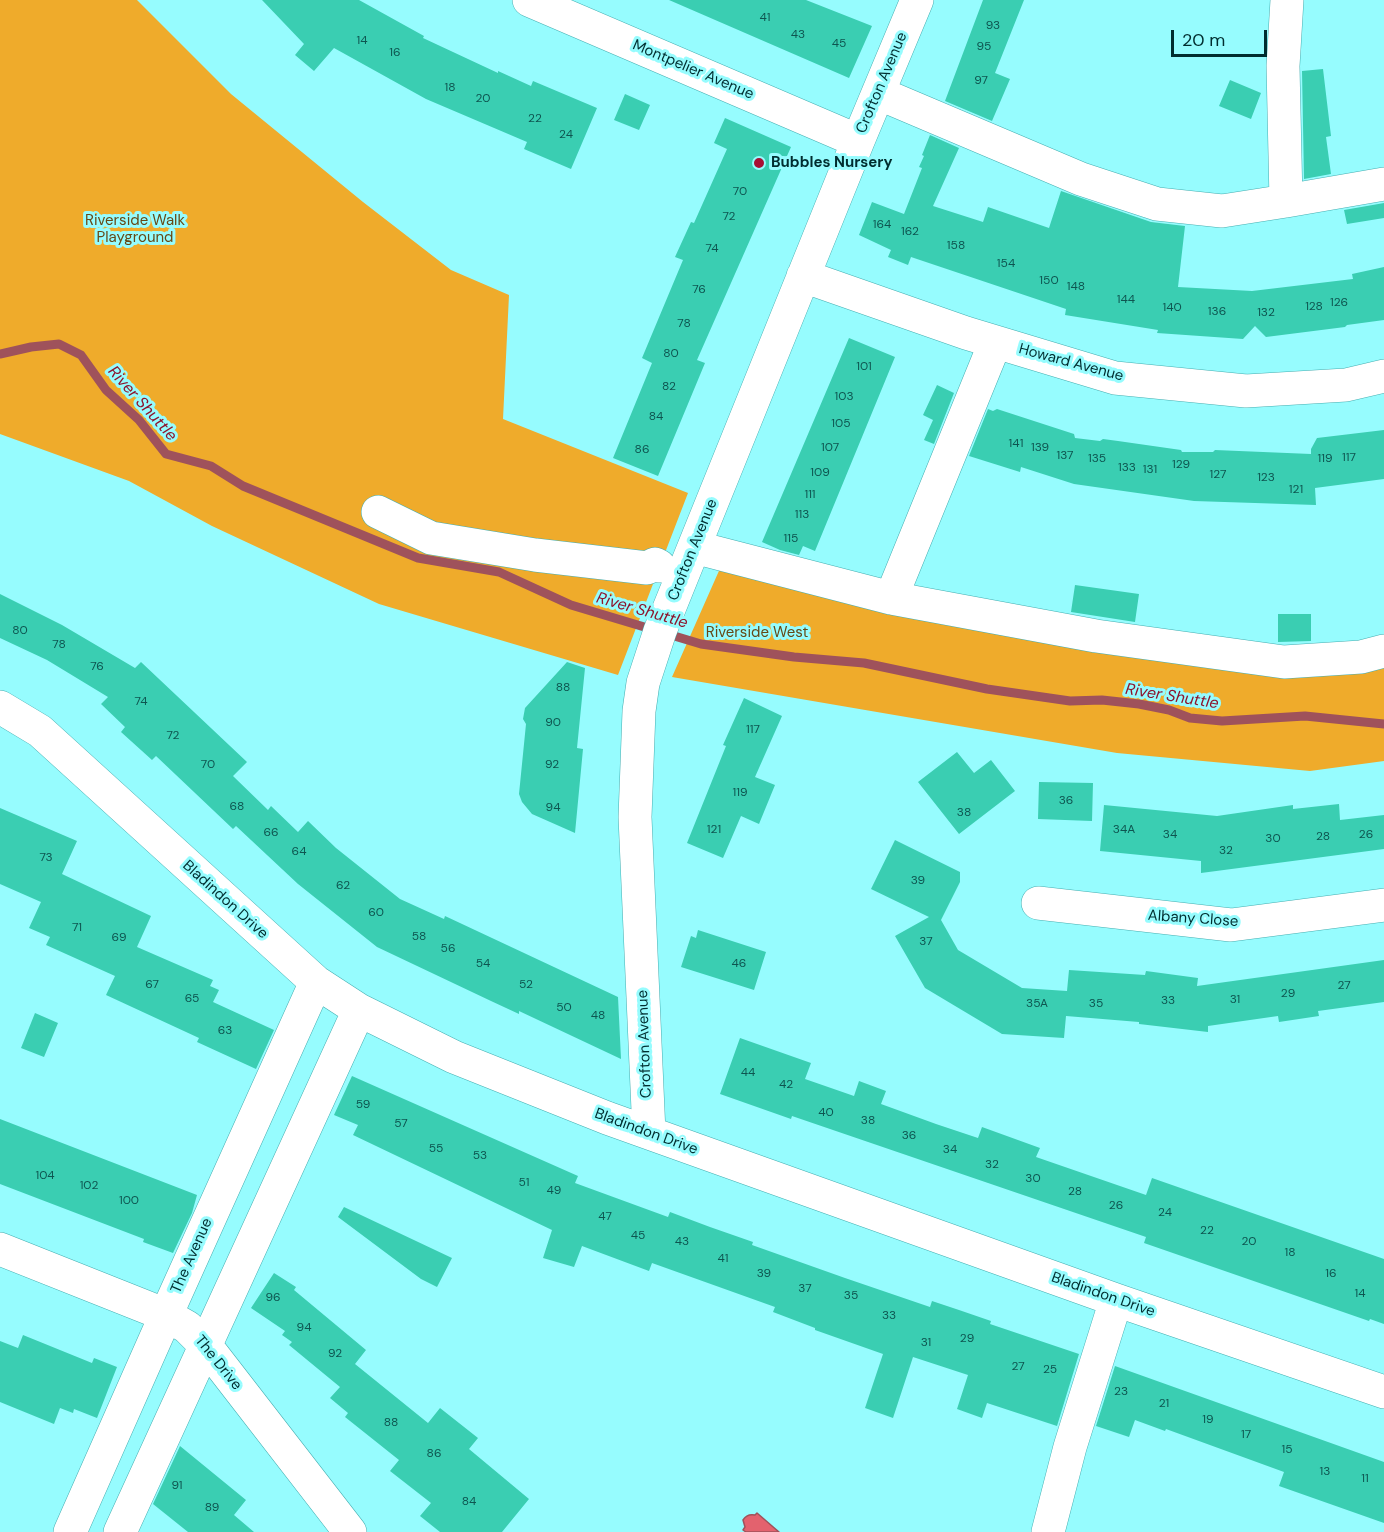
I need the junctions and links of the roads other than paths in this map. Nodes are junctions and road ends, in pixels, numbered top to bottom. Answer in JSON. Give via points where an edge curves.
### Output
{"nodes":[{"id":1,"x":529,"y":0,"type":"edge"},
{"id":2,"x":917,"y":0,"type":"edge"},
{"id":3,"x":1287,"y":0,"type":"edge"},
{"id":4,"x":878,"y":93,"type":"junction"},
{"id":5,"x":858,"y":141,"type":"junction"},
{"id":6,"x":1384,"y":184,"type":"edge"},
{"id":7,"x":1286,"y":201,"type":"junction"},
{"id":8,"x":803,"y":276,"type":"junction"},
{"id":9,"x":995,"y":343,"type":"junction"},
{"id":10,"x":1384,"y":376,"type":"edge"},
{"id":11,"x":378,"y":512,"type":"dead end"},
{"id":12,"x":672,"y":568,"type":"junction"},
{"id":13,"x":891,"y":598,"type":"junction"},
{"id":14,"x":1384,"y":651,"type":"edge"},
{"id":15,"x":0,"y":707,"type":"edge"},
{"id":16,"x":1038,"y":903,"type":"dead end"},
{"id":17,"x":1384,"y":905,"type":"edge"},
{"id":18,"x":316,"y":982,"type":"junction"},
{"id":19,"x":359,"y":1010,"type":"junction"},
{"id":20,"x":649,"y":1133,"type":"junction"},
{"id":21,"x":0,"y":1249,"type":"edge"},
{"id":22,"x":1116,"y":1300,"type":"junction"},
{"id":23,"x":166,"y":1315,"type":"junction"},
{"id":24,"x":207,"y":1346,"type":"junction"},
{"id":25,"x":1384,"y":1392,"type":"edge"},
{"id":26,"x":70,"y":1532,"type":"edge"},
{"id":27,"x":120,"y":1532,"type":"edge"},
{"id":28,"x":350,"y":1532,"type":"edge"},
{"id":29,"x":1048,"y":1532,"type":"edge"}],
"edges":[{"from":1,"to":5,"type":"street","name":"Montpelier Avenue"},
{"from":2,"to":4,"type":"street","name":"Crofton Avenue"},
{"from":3,"to":7,"type":"street","via":[[1283,66]]},
{"from":4,"to":5,"type":"street","name":"Crofton Avenue"},
{"from":4,"to":7,"type":"street","via":[[1081,179],[1156,204],[1222,211]]},
{"from":5,"to":8,"type":"street","name":"Crofton Avenue"},
{"from":6,"to":7,"type":"street"},
{"from":8,"to":9,"type":"street","name":"Howard Avenue"},
{"from":8,"to":12,"type":"street","name":"Crofton Avenue"},
{"from":9,"to":10,"type":"street","name":"Howard Avenue","via":[[1115,378],[1246,391],[1346,385]]},
{"from":9,"to":13,"type":"street"},
{"from":11,"to":12,"type":"street","via":[[431,538],[535,555]]},
{"from":12,"to":13,"type":"street"},
{"from":12,"to":20,"type":"street","name":"Crofton Avenue","via":[[639,711],[635,817]]},
{"from":13,"to":14,"type":"street","via":[[1096,636],[1284,662],[1361,657]]},
{"from":15,"to":18,"type":"street","name":"Bladindon Drive","via":[[40,731]]},
{"from":16,"to":17,"type":"street","name":"Albany Close","via":[[1231,925]]},
{"from":18,"to":19,"type":"street","name":"Bladindon Drive"},
{"from":18,"to":23,"type":"street","name":"The Avenue"},
{"from":19,"to":20,"type":"street","name":"Bladindon Drive","via":[[454,1057]]},
{"from":19,"to":24,"type":"street"},
{"from":20,"to":22,"type":"street","name":"Bladindon Drive"},
{"from":21,"to":23,"type":"street","name":"The Drive"},
{"from":22,"to":25,"type":"street","name":"Bladindon Drive"},
{"from":22,"to":29,"type":"street"},
{"from":23,"to":24,"type":"street","name":"The Drive","via":[[187,1327]]},
{"from":23,"to":26,"type":"street","name":"The Avenue"},
{"from":24,"to":27,"type":"street"},
{"from":24,"to":28,"type":"street","name":"The Drive"}]}
